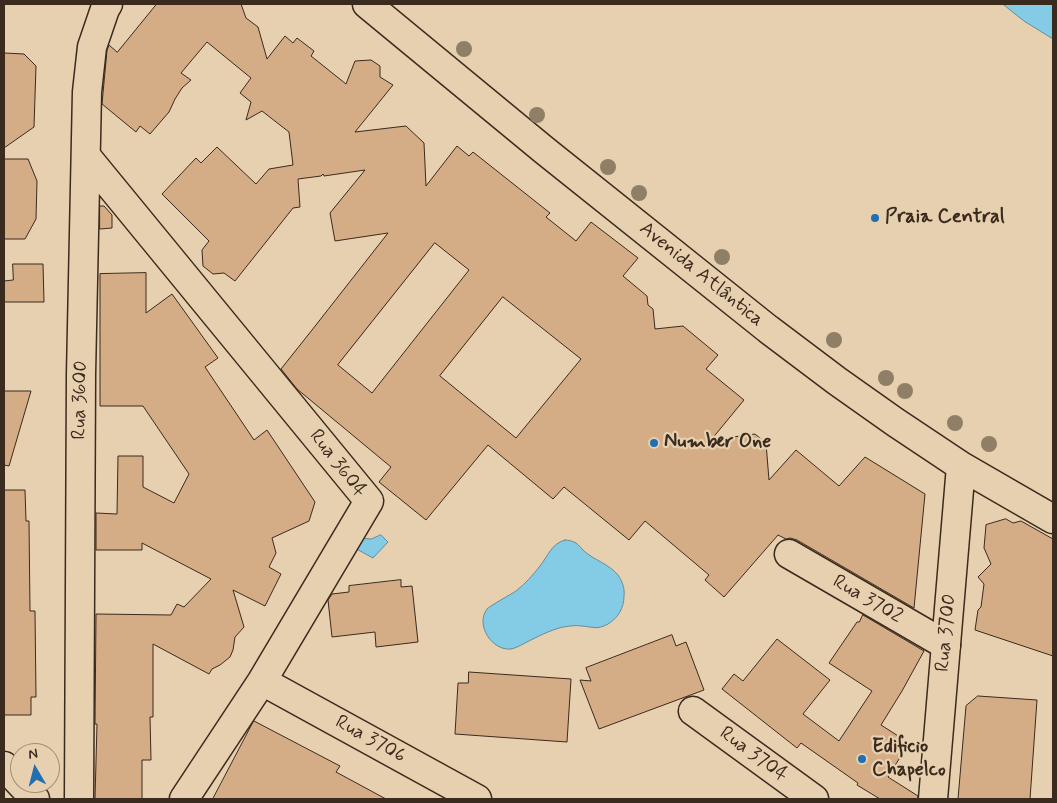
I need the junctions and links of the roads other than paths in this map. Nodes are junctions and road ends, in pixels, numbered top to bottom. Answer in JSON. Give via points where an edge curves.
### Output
{"nodes":[{"id":1,"x":108,"y":4,"type":"edge"},
{"id":2,"x":367,"y":4,"type":"edge"},
{"id":3,"x":86,"y":156,"type":"junction"},
{"id":4,"x":960,"y":466,"type":"junction"},
{"id":5,"x":1053,"y":519,"type":"edge"},
{"id":6,"x":789,"y":554,"type":"dead end"},
{"id":7,"x":946,"y":645,"type":"junction"},
{"id":8,"x":262,"y":681,"type":"junction"},
{"id":9,"x":693,"y":712,"type":"dead end"},
{"id":10,"x":4,"y":766,"type":"edge"},
{"id":11,"x":35,"y":799,"type":"edge"},
{"id":12,"x":79,"y":799,"type":"edge"},
{"id":13,"x":184,"y":799,"type":"edge"},
{"id":14,"x":477,"y":799,"type":"edge"},
{"id":15,"x":814,"y":799,"type":"edge"},
{"id":16,"x":933,"y":799,"type":"edge"}],
"edges":[{"from":1,"to":3,"type":"street","name":"Rua 3600","via":[[92,47],[87,92]]},
{"from":2,"to":4,"type":"street","name":"Avenida Atlântica","via":[[768,328],[844,387]]},
{"from":3,"to":8,"type":"street","name":"Rua 3604","via":[[369,501]]},
{"from":3,"to":12,"type":"street","name":"Rua 3600","via":[[81,374]]},
{"from":4,"to":5,"type":"street","name":"Avenida Atlântica"},
{"from":4,"to":7,"type":"street","name":"Rua 3700"},
{"from":6,"to":7,"type":"street","name":"Rua 3702"},
{"from":7,"to":16,"type":"street","name":"Rua 3700"},
{"from":8,"to":13,"type":"street","name":"Rua 3604"},
{"from":8,"to":14,"type":"street","name":"Rua 3706"},
{"from":9,"to":15,"type":"street","name":"Rua 3704"},
{"from":10,"to":11,"type":"street"}]}
